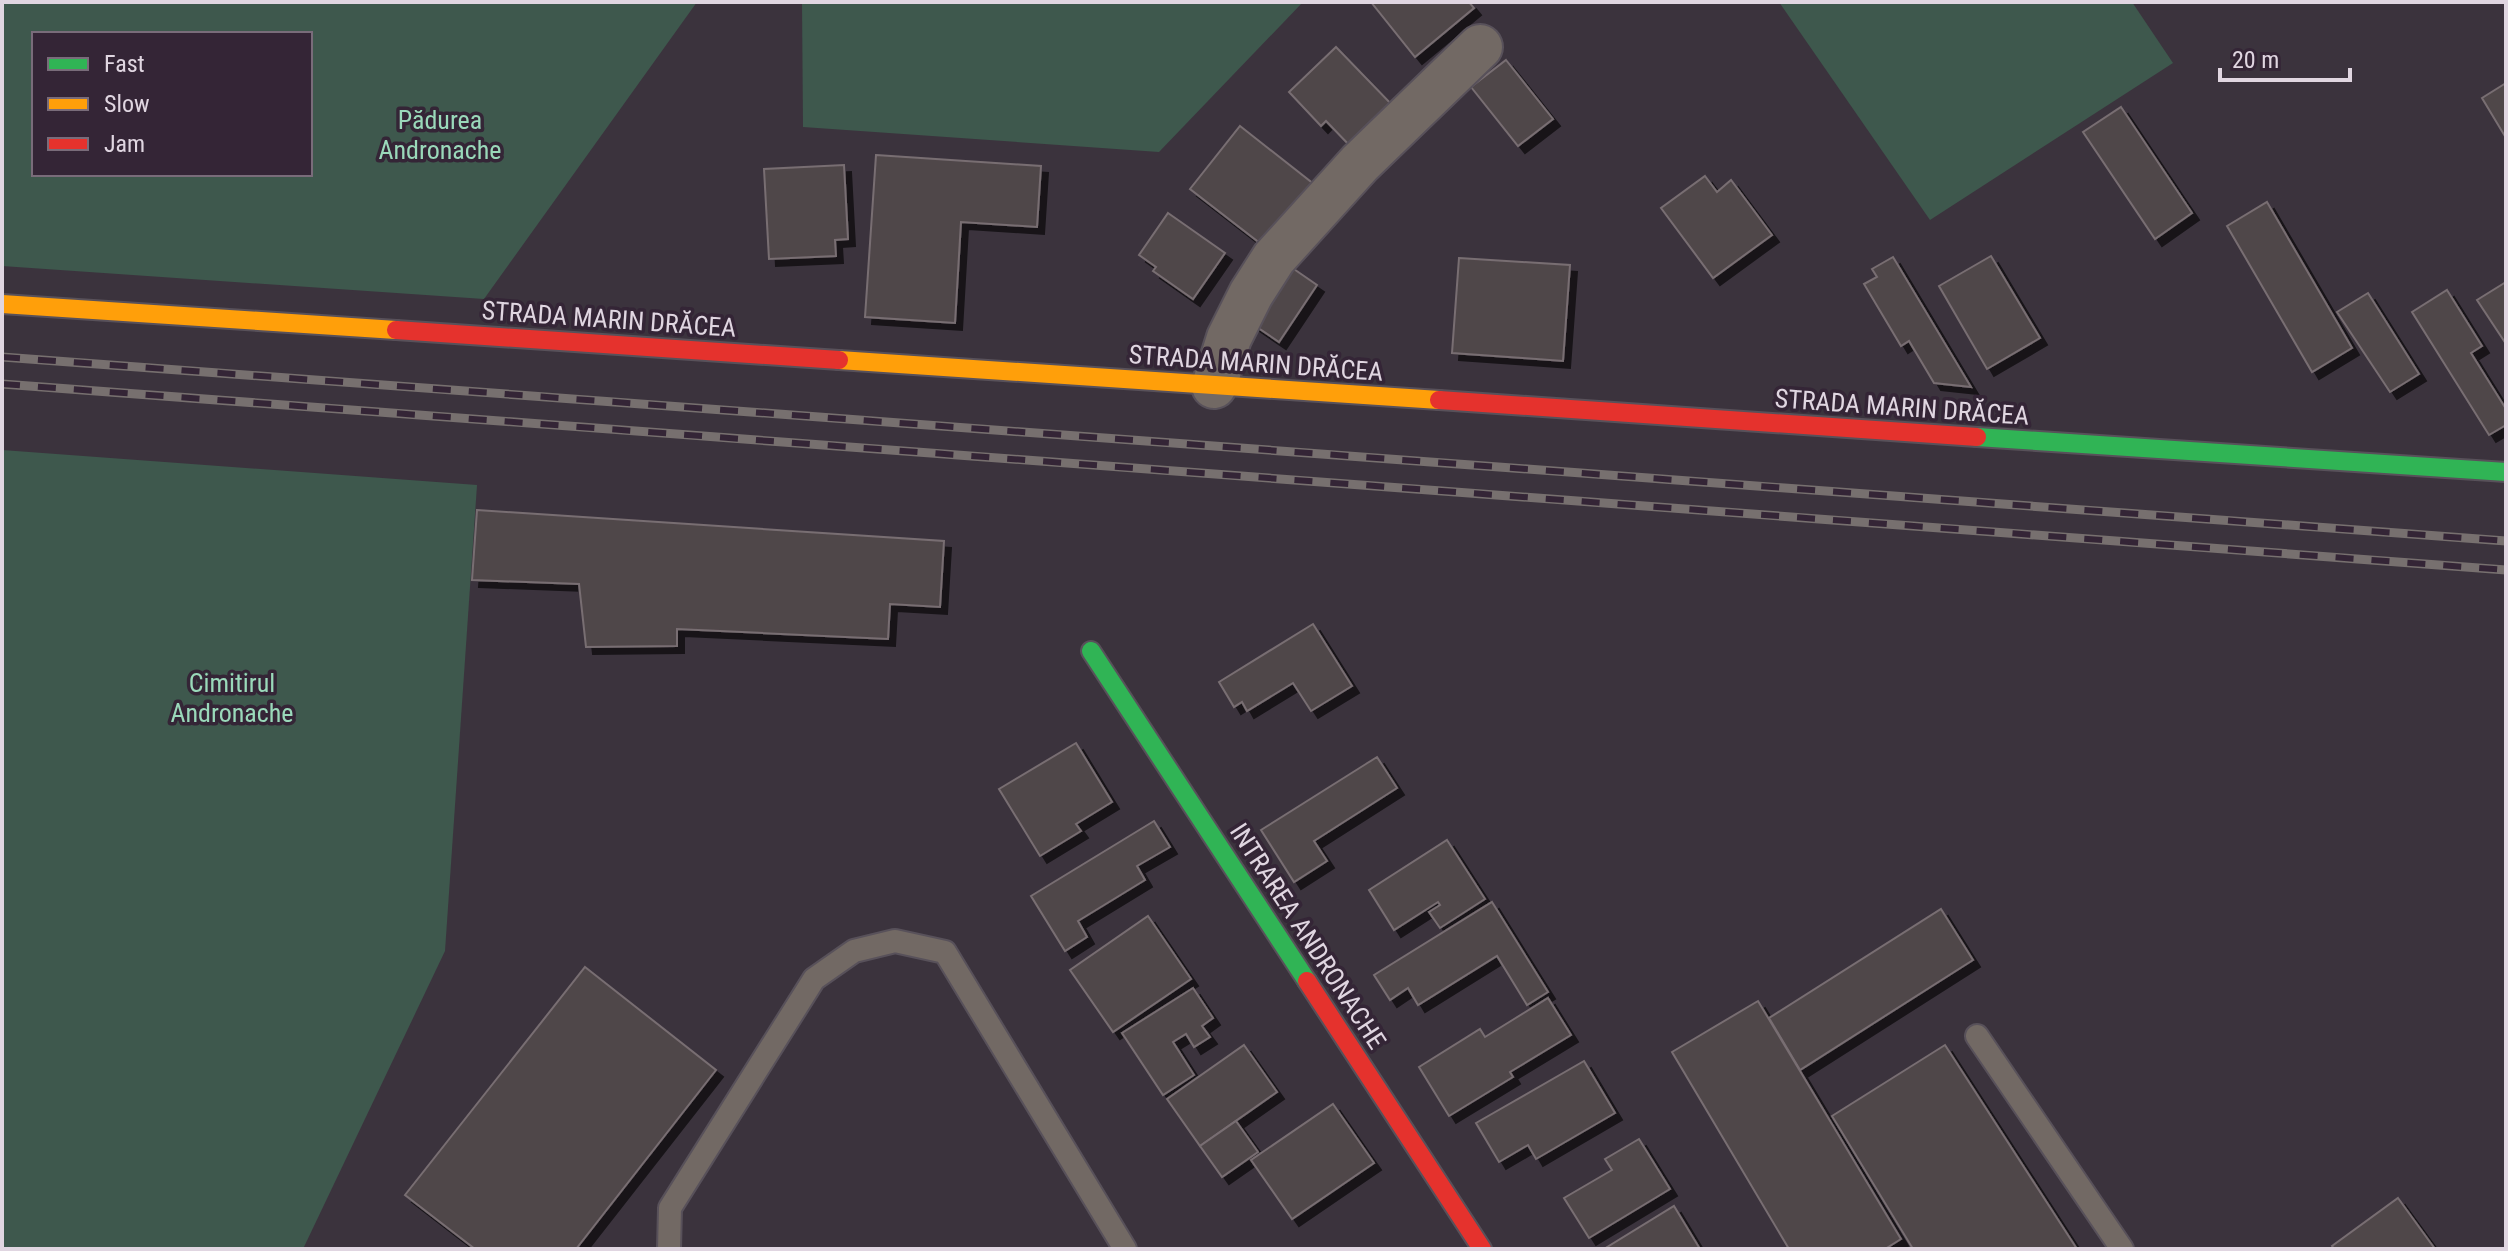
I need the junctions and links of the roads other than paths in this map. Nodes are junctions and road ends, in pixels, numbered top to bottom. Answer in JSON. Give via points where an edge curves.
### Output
{"nodes":[{"id":1,"x":1480,"y":47,"type":"dead end"},
{"id":2,"x":2,"y":304,"type":"edge"},
{"id":3,"x":1214,"y":386,"type":"junction"},
{"id":4,"x":2506,"y":472,"type":"edge"},
{"id":5,"x":1091,"y":651,"type":"dead end"},
{"id":6,"x":1977,"y":1036,"type":"dead end"},
{"id":7,"x":669,"y":1249,"type":"edge"},
{"id":8,"x":1125,"y":1249,"type":"edge"},
{"id":9,"x":1482,"y":1249,"type":"edge"},
{"id":10,"x":2122,"y":1249,"type":"edge"}],
"edges":[{"from":1,"to":3,"type":"street","via":[[1360,163],[1274,258],[1229,338]]},
{"from":2,"to":3,"type":"street","name":"STRADA MARIN DRĂCEA"},
{"from":3,"to":4,"type":"street","name":"STRADA MARIN DRĂCEA"},
{"from":5,"to":9,"type":"street","name":"INTRAREA ANDRONACHE"},
{"from":6,"to":10,"type":"lane"},
{"from":7,"to":8,"type":"lane","via":[[670,1208],[814,979],[854,951],[895,941],[945,952]]}]}
